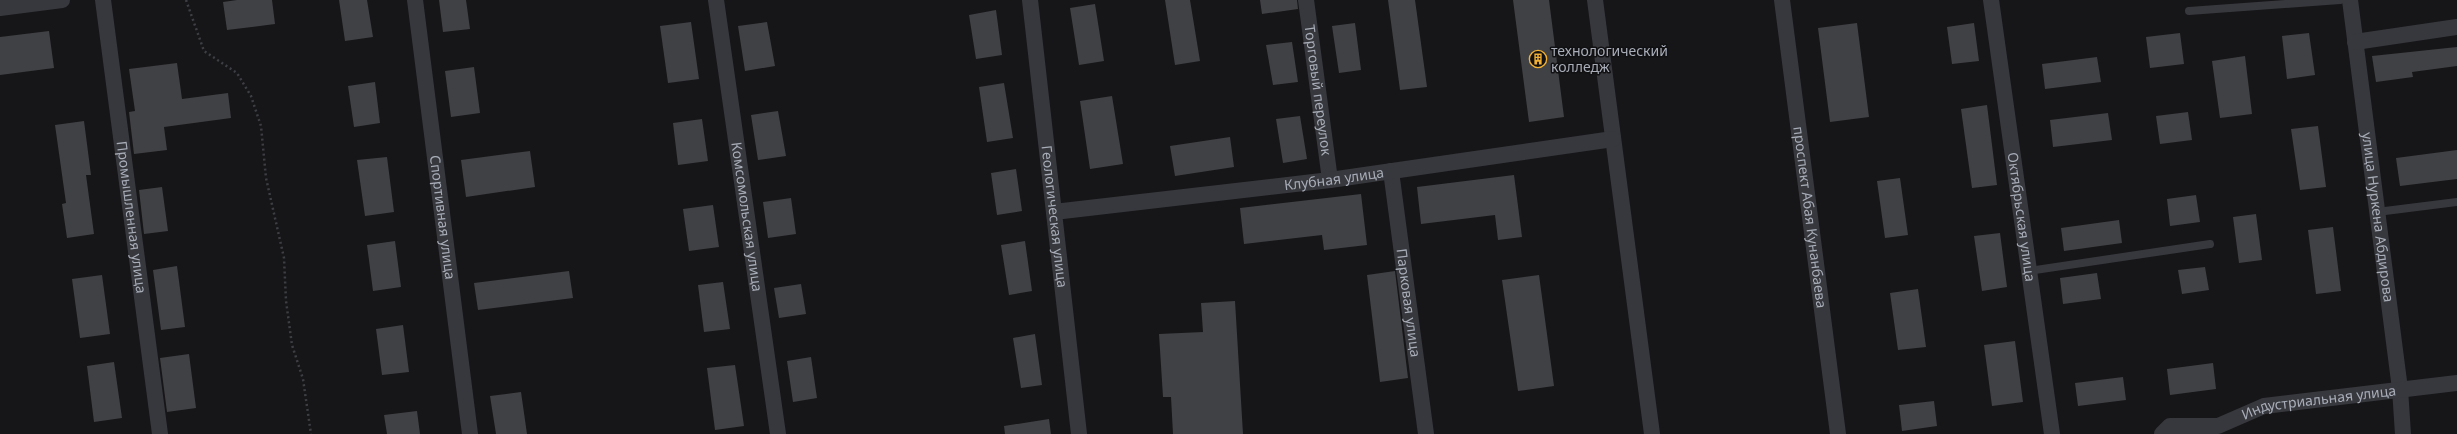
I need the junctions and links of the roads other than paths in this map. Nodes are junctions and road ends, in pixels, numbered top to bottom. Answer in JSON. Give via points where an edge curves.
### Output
{"nodes":[{"id":1,"x":62,"y":0,"type":"edge"},
{"id":2,"x":103,"y":0,"type":"edge"},
{"id":3,"x":415,"y":0,"type":"edge"},
{"id":4,"x":716,"y":0,"type":"edge"},
{"id":5,"x":1030,"y":0,"type":"edge"},
{"id":6,"x":1306,"y":0,"type":"edge"},
{"id":7,"x":1595,"y":0,"type":"edge"},
{"id":8,"x":1782,"y":0,"type":"edge"},
{"id":9,"x":1991,"y":0,"type":"edge"},
{"id":10,"x":2340,"y":0,"type":"edge"},
{"id":11,"x":2350,"y":0,"type":"edge"},
{"id":12,"x":0,"y":8,"type":"edge"},
{"id":13,"x":2189,"y":11,"type":"dead end"},
{"id":14,"x":2457,"y":28,"type":"edge"},
{"id":15,"x":2355,"y":42,"type":"junction"},
{"id":16,"x":1613,"y":139,"type":"junction"},
{"id":17,"x":1391,"y":171,"type":"junction"},
{"id":18,"x":1330,"y":180,"type":"junction"},
{"id":19,"x":2457,"y":202,"type":"edge"},
{"id":20,"x":1054,"y":212,"type":"junction"},
{"id":21,"x":2377,"y":212,"type":"junction"},
{"id":22,"x":2210,"y":244,"type":"dead end"},
{"id":23,"x":2029,"y":271,"type":"junction"},
{"id":24,"x":2457,"y":383,"type":"edge"},
{"id":25,"x":2400,"y":389,"type":"junction"},
{"id":26,"x":160,"y":434,"type":"edge"},
{"id":27,"x":470,"y":434,"type":"edge"},
{"id":28,"x":778,"y":434,"type":"edge"},
{"id":29,"x":1079,"y":434,"type":"edge"},
{"id":30,"x":1426,"y":434,"type":"edge"},
{"id":31,"x":1652,"y":434,"type":"edge"},
{"id":32,"x":1838,"y":434,"type":"edge"},
{"id":33,"x":2052,"y":434,"type":"edge"},
{"id":34,"x":2162,"y":434,"type":"edge"},
{"id":35,"x":2403,"y":434,"type":"edge"}],
"edges":[{"from":1,"to":12,"type":"street"},
{"from":2,"to":26,"type":"street","name":"Промышленная улица"},
{"from":3,"to":27,"type":"street","name":"Спортивная улица"},
{"from":4,"to":28,"type":"street","name":"Комсомольская улица"},
{"from":5,"to":20,"type":"street","name":"Геологическая улица"},
{"from":6,"to":18,"type":"street","name":"Торговый переулок"},
{"from":7,"to":16,"type":"street"},
{"from":8,"to":32,"type":"street","name":"проспект Абая Кунанбаева"},
{"from":9,"to":23,"type":"street","name":"Октябрьская улица"},
{"from":10,"to":13,"type":"lane"},
{"from":11,"to":15,"type":"street","name":"улица Нуркена Абдирова"},
{"from":14,"to":15,"type":"street"},
{"from":15,"to":21,"type":"street","name":"улица Нуркена Абдирова"},
{"from":16,"to":17,"type":"street","name":"Клубная улица"},
{"from":16,"to":31,"type":"street"},
{"from":17,"to":18,"type":"street","name":"Клубная улица"},
{"from":17,"to":30,"type":"street","name":"Парковая улица"},
{"from":18,"to":20,"type":"street","name":"Клубная улица"},
{"from":19,"to":21,"type":"lane"},
{"from":20,"to":29,"type":"street","name":"Геологическая улица"},
{"from":21,"to":25,"type":"street","name":"улица Нуркена Абдирова"},
{"from":22,"to":23,"type":"lane"},
{"from":23,"to":33,"type":"street","name":"Октябрьская улица"},
{"from":24,"to":25,"type":"street","name":"Индустриальная улица"},
{"from":25,"to":34,"type":"street","name":"Индустриальная улица","via":[[2264,406],[2218,426],[2170,426]]},
{"from":25,"to":35,"type":"street","name":"улица Нуркена Абдирова"}]}
